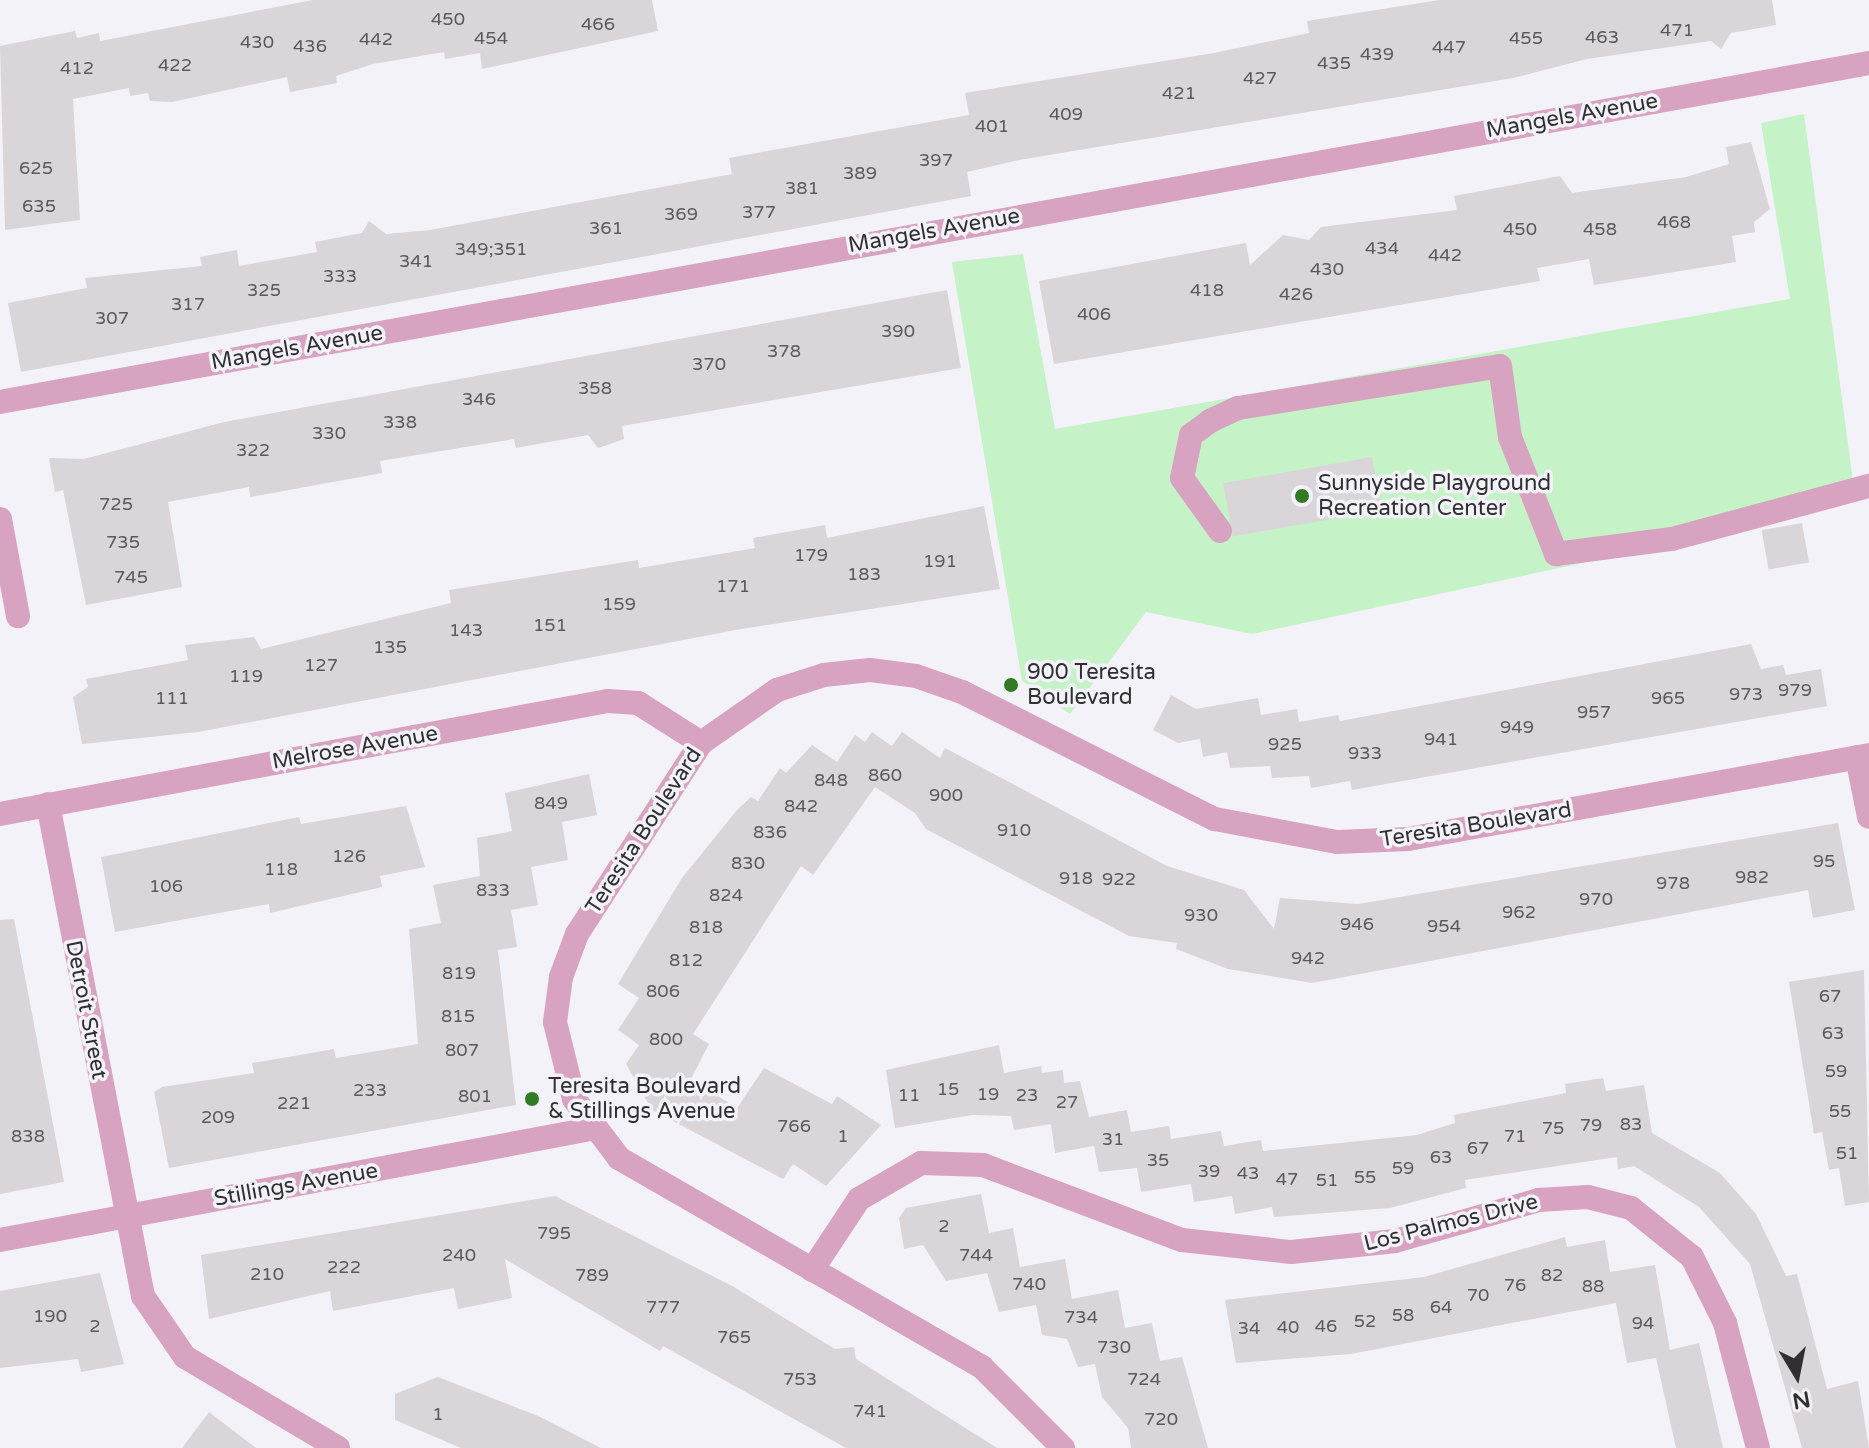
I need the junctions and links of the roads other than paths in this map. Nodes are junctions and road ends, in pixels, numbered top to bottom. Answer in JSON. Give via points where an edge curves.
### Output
{"nodes":[{"id":1,"x":1869,"y":63,"type":"edge"},
{"id":2,"x":0,"y":402,"type":"edge"},
{"id":3,"x":1861,"y":488,"type":"edge"},
{"id":4,"x":0,"y":519,"type":"edge"},
{"id":5,"x":1220,"y":531,"type":"dead end"},
{"id":6,"x":18,"y":616,"type":"dead end"},
{"id":7,"x":701,"y":743,"type":"junction"},
{"id":8,"x":1863,"y":756,"type":"edge"},
{"id":9,"x":48,"y":804,"type":"junction"},
{"id":10,"x":0,"y":814,"type":"edge"},
{"id":11,"x":1869,"y":817,"type":"edge"},
{"id":12,"x":591,"y":1129,"type":"junction"},
{"id":13,"x":123,"y":1215,"type":"junction"},
{"id":14,"x":0,"y":1240,"type":"edge"},
{"id":15,"x":812,"y":1270,"type":"junction"},
{"id":16,"x":338,"y":1448,"type":"edge"},
{"id":17,"x":1063,"y":1448,"type":"edge"},
{"id":18,"x":1758,"y":1448,"type":"edge"}],
"edges":[{"from":1,"to":2,"type":"street","name":"Mangels Avenue"},
{"from":3,"to":5,"type":"street","via":[[1672,539],[1556,554],[1510,437],[1500,366],[1238,408],[1210,421],[1191,435],[1182,478]]},
{"from":4,"to":6,"type":"street"},
{"from":7,"to":8,"type":"street","name":"Teresita Boulevard","via":[[746,708],[801,682],[870,670],[916,676],[962,692],[1215,819],[1337,842],[1408,839]]},
{"from":7,"to":9,"type":"street","name":"Melrose Avenue","via":[[638,703],[608,701]]},
{"from":7,"to":12,"type":"street","name":"Teresita Boulevard","via":[[577,934],[561,977],[555,1022],[561,1060]]},
{"from":8,"to":11,"type":"street"},
{"from":9,"to":10,"type":"street","name":"Melrose Avenue"},
{"from":9,"to":13,"type":"street","name":"Detroit Street"},
{"from":12,"to":13,"type":"street","name":"Stillings Avenue"},
{"from":12,"to":15,"type":"street","name":"Teresita Boulevard","via":[[619,1158]]},
{"from":13,"to":14,"type":"street","name":"Stillings Avenue"},
{"from":13,"to":16,"type":"street","name":"Detroit Street","via":[[143,1296],[185,1357]]},
{"from":15,"to":17,"type":"street","name":"Teresita Boulevard","via":[[982,1367]]},
{"from":15,"to":18,"type":"street","name":"Los Palmos Drive","via":[[859,1199],[921,1163],[983,1165],[1182,1240],[1291,1252],[1395,1241],[1539,1200],[1588,1197],[1631,1208],[1692,1257],[1725,1323]]}]}
